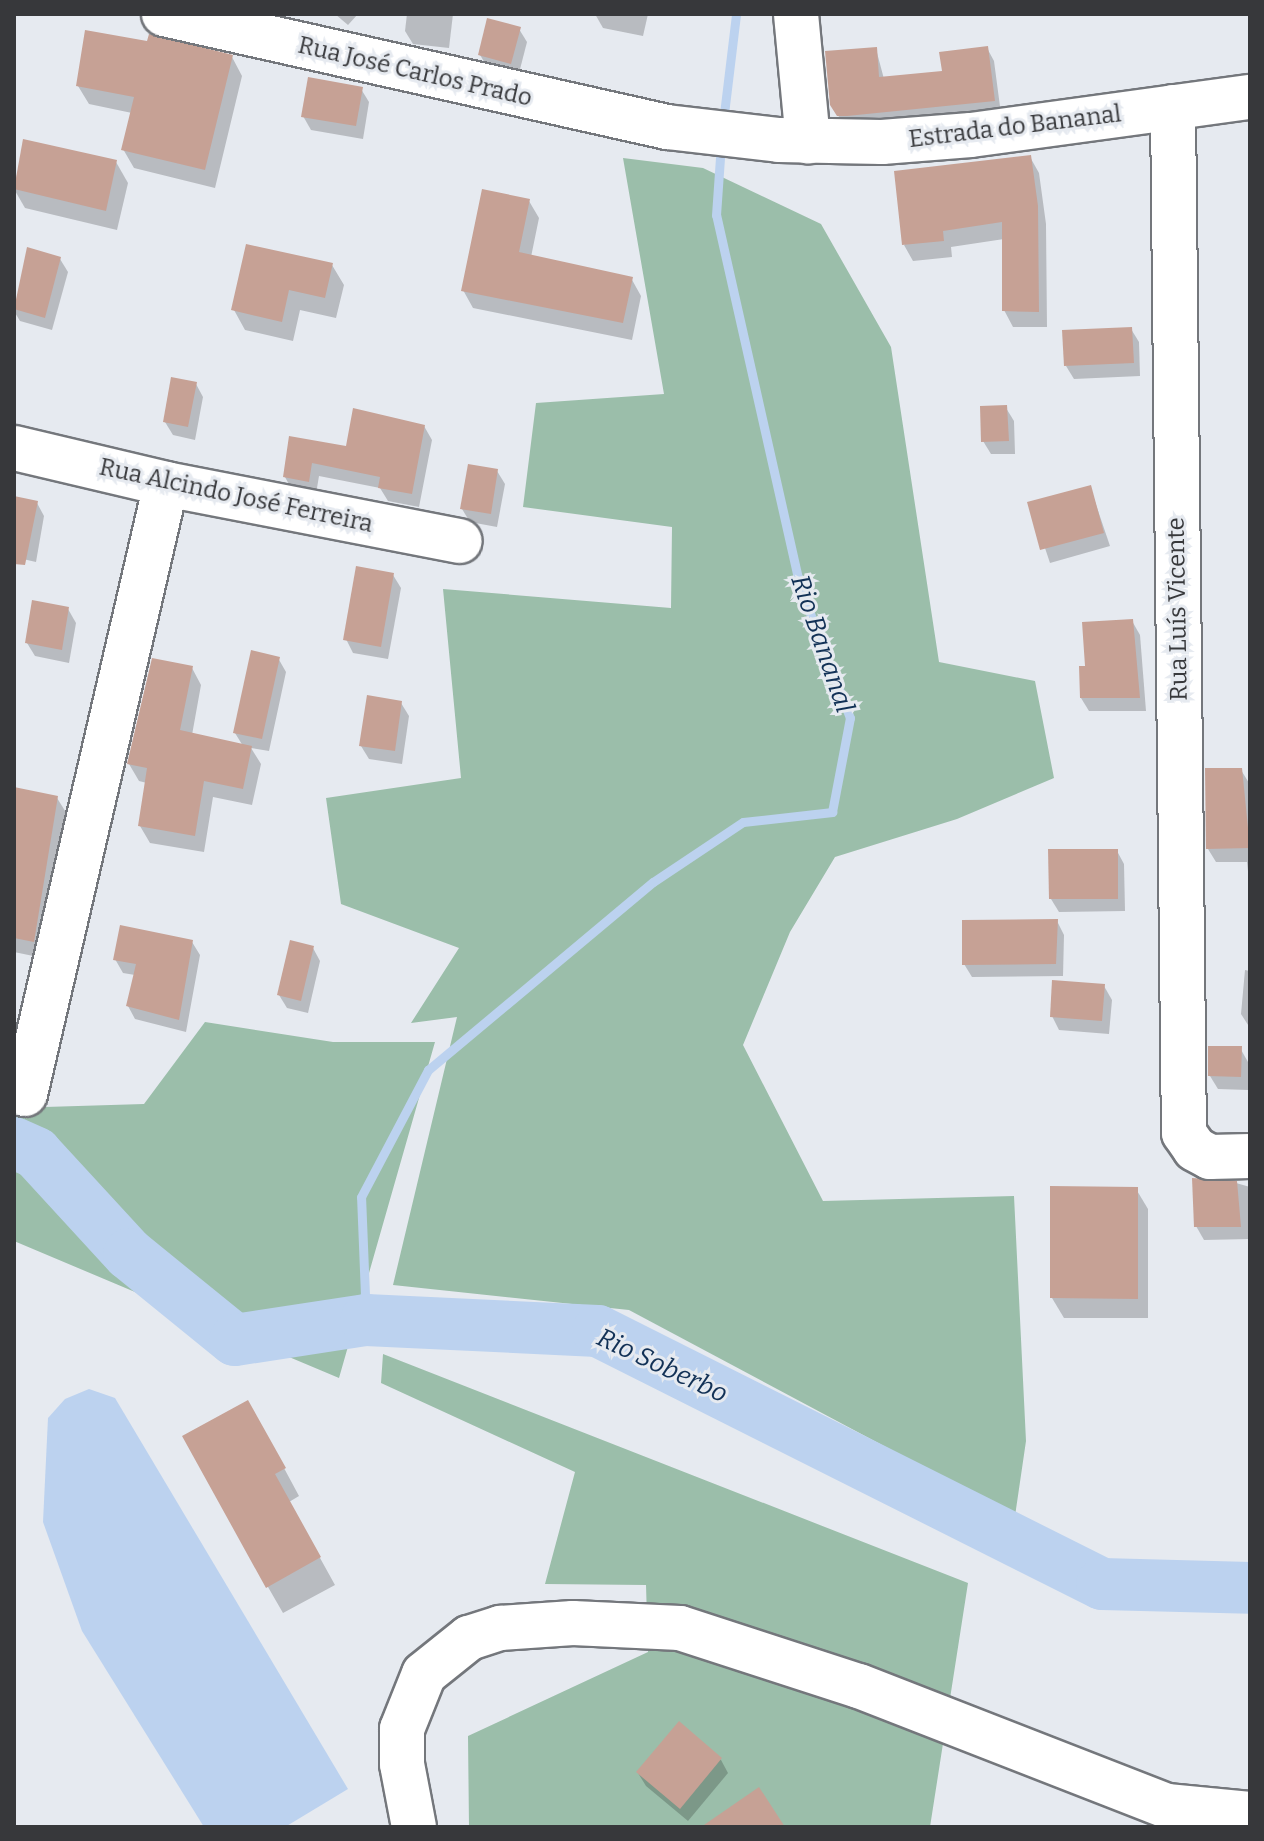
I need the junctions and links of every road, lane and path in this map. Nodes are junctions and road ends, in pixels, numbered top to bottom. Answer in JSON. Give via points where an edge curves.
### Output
{"nodes":[{"id":1,"x":164,"y":14,"type":"edge"},
{"id":2,"x":796,"y":14,"type":"edge"},
{"id":3,"x":1250,"y":97,"type":"edge"},
{"id":4,"x":1173,"y":107,"type":"junction"},
{"id":5,"x":793,"y":141,"type":"junction"},
{"id":6,"x":14,"y":448,"type":"edge"},
{"id":7,"x":166,"y":484,"type":"junction"},
{"id":8,"x":460,"y":541,"type":"dead end"},
{"id":9,"x":28,"y":1014,"type":"edge"},
{"id":10,"x":25,"y":1094,"type":"dead end"},
{"id":11,"x":1250,"y":1156,"type":"edge"},
{"id":12,"x":1250,"y":1814,"type":"edge"},
{"id":13,"x":414,"y":1827,"type":"edge"}],
"edges":[{"from":1,"to":5,"type":"street","name":"Rua José Carlos Prado","via":[[667,127]]},
{"from":2,"to":5,"type":"street"},
{"from":3,"to":4,"type":"street","name":"Estrada do Bananal"},
{"from":4,"to":5,"type":"street","name":"Estrada do Bananal","via":[[956,136]]},
{"from":4,"to":11,"type":"street","name":"Rua Luís Vicente","via":[[1182,1111],[1184,1133],[1195,1149],[1210,1157]]},
{"from":6,"to":7,"type":"street","name":"Rua Alcindo José Ferreira"},
{"from":7,"to":8,"type":"street","name":"Rua Alcindo José Ferreira"},
{"from":7,"to":9,"type":"street"},
{"from":9,"to":10,"type":"street"},
{"from":12,"to":13,"type":"street","via":[[1167,1806],[859,1686],[680,1628],[573,1623],[500,1628],[469,1638],[424,1674],[402,1729],[402,1764]]}]}
